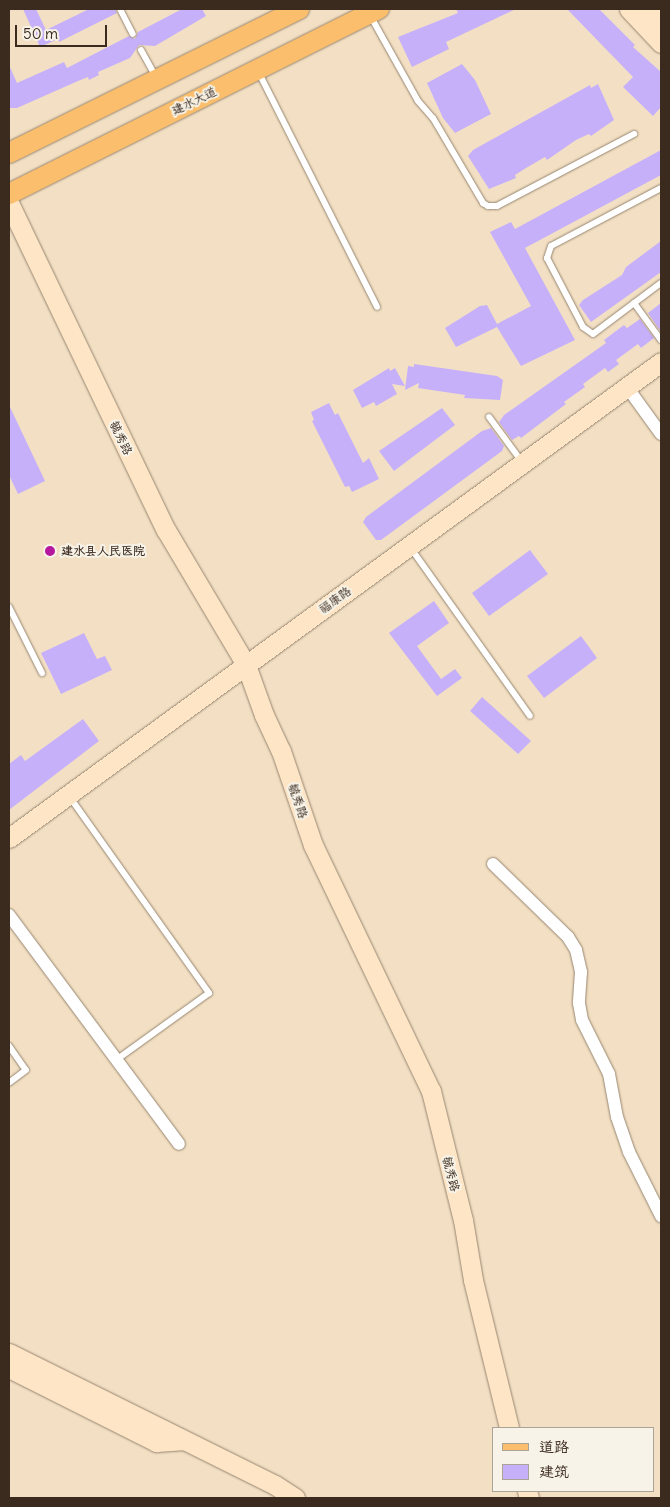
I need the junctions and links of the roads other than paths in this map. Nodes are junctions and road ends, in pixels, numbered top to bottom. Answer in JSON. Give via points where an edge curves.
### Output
{"nodes":[{"id":1,"x":120,"y":9,"type":"edge"},
{"id":2,"x":299,"y":9,"type":"edge"},
{"id":3,"x":628,"y":9,"type":"edge"},
{"id":4,"x":651,"y":9,"type":"edge"},
{"id":5,"x":374,"y":11,"type":"edge"},
{"id":6,"x":661,"y":19,"type":"edge"},
{"id":7,"x":133,"y":34,"type":"dead end"},
{"id":8,"x":661,"y":43,"type":"edge"},
{"id":9,"x":142,"y":50,"type":"dead end"},
{"id":10,"x":258,"y":70,"type":"junction"},
{"id":11,"x":157,"y":80,"type":"junction"},
{"id":12,"x":634,"y":134,"type":"dead end"},
{"id":13,"x":9,"y":153,"type":"edge"},
{"id":14,"x":661,"y":188,"type":"edge"},
{"id":15,"x":9,"y":194,"type":"edge"},
{"id":16,"x":9,"y":203,"type":"edge"},
{"id":17,"x":661,"y":282,"type":"edge"},
{"id":18,"x":634,"y":303,"type":"junction"},
{"id":19,"x":377,"y":307,"type":"dead end"},
{"id":20,"x":661,"y":340,"type":"edge"},
{"id":21,"x":661,"y":362,"type":"edge"},
{"id":22,"x":627,"y":387,"type":"junction"},
{"id":23,"x":489,"y":417,"type":"dead end"},
{"id":24,"x":661,"y":434,"type":"edge"},
{"id":25,"x":523,"y":463,"type":"junction"},
{"id":26,"x":410,"y":546,"type":"junction"},
{"id":27,"x":9,"y":607,"type":"edge"},
{"id":28,"x":246,"y":665,"type":"junction"},
{"id":29,"x":42,"y":673,"type":"dead end"},
{"id":30,"x":530,"y":716,"type":"dead end"},
{"id":31,"x":68,"y":796,"type":"junction"},
{"id":32,"x":9,"y":838,"type":"edge"},
{"id":33,"x":493,"y":864,"type":"dead end"},
{"id":34,"x":9,"y":915,"type":"edge"},
{"id":35,"x":9,"y":1046,"type":"edge"},
{"id":36,"x":116,"y":1060,"type":"junction"},
{"id":37,"x":9,"y":1083,"type":"edge"},
{"id":38,"x":179,"y":1144,"type":"dead end"},
{"id":39,"x":661,"y":1216,"type":"edge"},
{"id":40,"x":9,"y":1353,"type":"edge"},
{"id":41,"x":9,"y":1368,"type":"edge"},
{"id":42,"x":509,"y":1427,"type":"edge"},
{"id":43,"x":184,"y":1440,"type":"junction"},
{"id":44,"x":280,"y":1492,"type":"edge"},
{"id":45,"x":295,"y":1498,"type":"edge"}],
"edges":[{"from":1,"to":7,"type":"lane"},
{"from":2,"to":11,"type":"main road"},
{"from":3,"to":8,"type":"street"},
{"from":4,"to":6,"type":"street"},
{"from":5,"to":10,"type":"main road","name":"建水大道"},
{"from":5,"to":12,"type":"lane","via":[[418,101],[433,118],[483,203],[488,206],[497,206]]},
{"from":9,"to":11,"type":"lane"},
{"from":10,"to":15,"type":"main road","name":"建水大道"},
{"from":10,"to":19,"type":"lane"},
{"from":11,"to":13,"type":"main road"},
{"from":14,"to":18,"type":"lane","via":[[551,246],[548,253],[548,263],[583,327],[593,334]]},
{"from":16,"to":28,"type":"street","name":"毓秀路","via":[[166,530]]},
{"from":17,"to":18,"type":"lane"},
{"from":18,"to":20,"type":"lane"},
{"from":21,"to":22,"type":"street","name":"福康路"},
{"from":22,"to":24,"type":"street"},
{"from":22,"to":25,"type":"street","name":"福康路"},
{"from":23,"to":25,"type":"lane"},
{"from":25,"to":26,"type":"street","name":"福康路"},
{"from":26,"to":28,"type":"street","name":"福康路"},
{"from":26,"to":30,"type":"lane"},
{"from":27,"to":29,"type":"lane"},
{"from":28,"to":31,"type":"street","name":"福康路"},
{"from":28,"to":42,"type":"street","name":"毓秀路","via":[[281,750],[313,845],[431,1091],[464,1220],[472,1280]]},
{"from":31,"to":32,"type":"street","name":"福康路"},
{"from":31,"to":36,"type":"lane","via":[[209,993]]},
{"from":33,"to":39,"type":"street","via":[[568,937],[576,950],[581,972],[579,1003],[582,1020],[609,1074],[628,1152]]},
{"from":34,"to":36,"type":"street"},
{"from":35,"to":37,"type":"lane","via":[[26,1070]]},
{"from":36,"to":38,"type":"street"},
{"from":40,"to":43,"type":"street"},
{"from":41,"to":43,"type":"street","via":[[156,1442]]},
{"from":43,"to":44,"type":"street"},
{"from":44,"to":45,"type":"street"}]}
